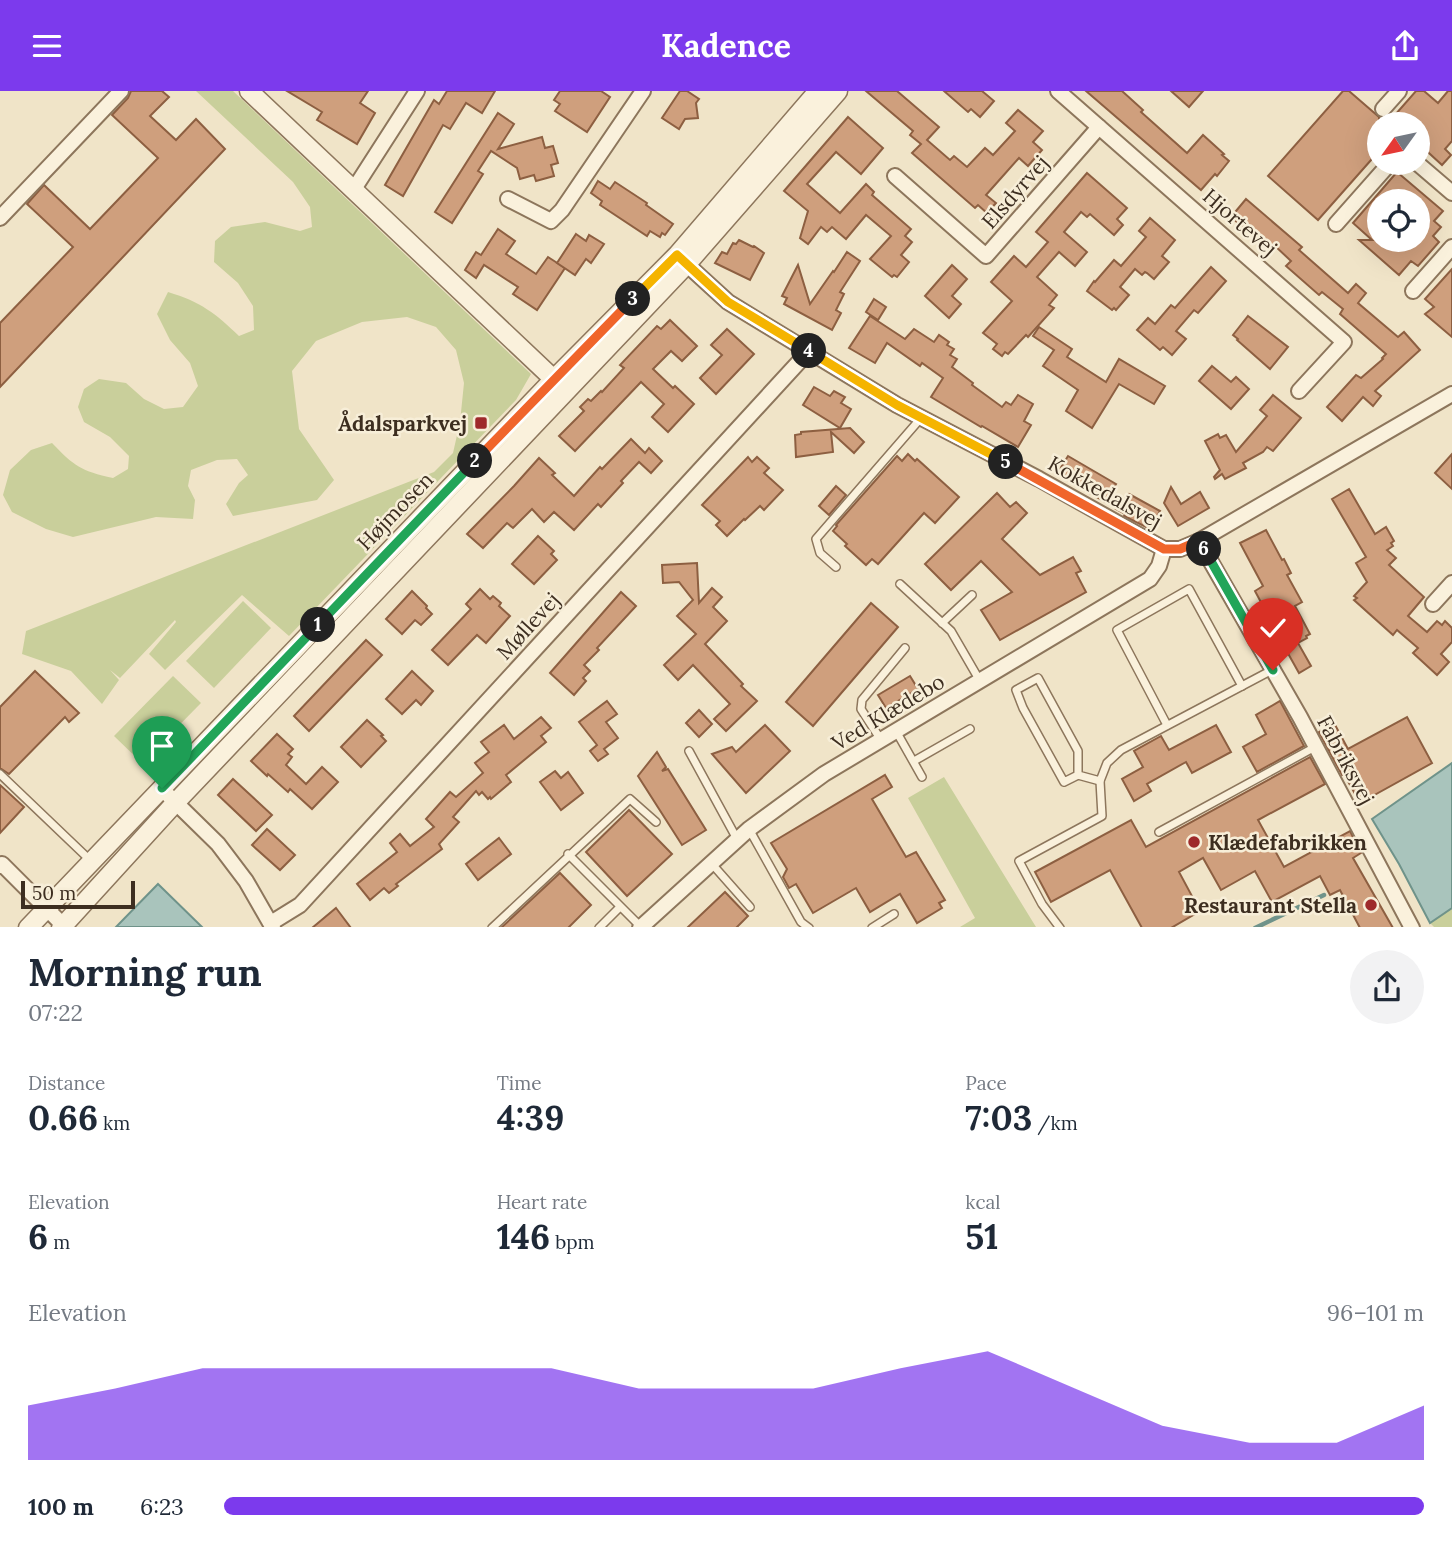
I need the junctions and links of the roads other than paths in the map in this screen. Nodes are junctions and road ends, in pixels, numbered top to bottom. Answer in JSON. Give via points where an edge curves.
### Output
{"nodes":[{"id":1,"x":121,"y":91,"type":"edge"},
{"id":2,"x":249,"y":91,"type":"edge"},
{"id":3,"x":417,"y":91,"type":"edge"},
{"id":4,"x":642,"y":91,"type":"edge"},
{"id":5,"x":818,"y":91,"type":"edge"},
{"id":6,"x":838,"y":91,"type":"edge"},
{"id":7,"x":1058,"y":91,"type":"edge"},
{"id":8,"x":1399,"y":91,"type":"edge"},
{"id":9,"x":1383,"y":109,"type":"dead end"},
{"id":10,"x":1099,"y":127,"type":"junction"},
{"id":11,"x":1430,"y":173,"type":"edge"},
{"id":12,"x":1379,"y":175,"type":"edge"},
{"id":13,"x":895,"y":176,"type":"dead end"},
{"id":14,"x":354,"y":189,"type":"junction"},
{"id":15,"x":1451,"y":190,"type":"edge"},
{"id":16,"x":508,"y":199,"type":"dead end"},
{"id":17,"x":0,"y":218,"type":"edge"},
{"id":18,"x":1336,"y":224,"type":"dead end"},
{"id":19,"x":1452,"y":247,"type":"edge"},
{"id":20,"x":681,"y":260,"type":"junction"},
{"id":21,"x":1413,"y":291,"type":"dead end"},
{"id":22,"x":809,"y":351,"type":"junction"},
{"id":23,"x":560,"y":385,"type":"junction"},
{"id":24,"x":1299,"y":391,"type":"dead end"},
{"id":25,"x":1450,"y":399,"type":"edge"},
{"id":26,"x":921,"y":418,"type":"junction"},
{"id":27,"x":1199,"y":541,"type":"junction"},
{"id":28,"x":1164,"y":549,"type":"junction"},
{"id":29,"x":836,"y":566,"type":"dead end"},
{"id":30,"x":1452,"y":583,"type":"edge"},
{"id":31,"x":900,"y":584,"type":"dead end"},
{"id":32,"x":972,"y":595,"type":"dead end"},
{"id":33,"x":1433,"y":604,"type":"dead end"},
{"id":34,"x":942,"y":623,"type":"junction"},
{"id":35,"x":905,"y":648,"type":"dead end"},
{"id":36,"x":1273,"y":670,"type":"junction"},
{"id":37,"x":980,"y":681,"type":"junction"},
{"id":38,"x":1242,"y":686,"type":"junction"},
{"id":39,"x":1167,"y":725,"type":"junction"},
{"id":40,"x":970,"y":729,"type":"dead end"},
{"id":41,"x":896,"y":731,"type":"junction"},
{"id":42,"x":881,"y":740,"type":"junction"},
{"id":43,"x":1315,"y":747,"type":"junction"},
{"id":44,"x":689,"y":751,"type":"dead end"},
{"id":45,"x":914,"y":761,"type":"junction"},
{"id":46,"x":0,"y":774,"type":"edge"},
{"id":47,"x":1078,"y":775,"type":"junction"},
{"id":48,"x":922,"y":777,"type":"dead end"},
{"id":49,"x":1100,"y":781,"type":"junction"},
{"id":50,"x":162,"y":788,"type":"junction"},
{"id":51,"x":176,"y":802,"type":"junction"},
{"id":52,"x":656,"y":822,"type":"dead end"},
{"id":53,"x":749,"y":829,"type":"junction"},
{"id":54,"x":1159,"y":832,"type":"dead end"},
{"id":55,"x":737,"y":840,"type":"junction"},
{"id":56,"x":568,"y":855,"type":"junction"},
{"id":57,"x":92,"y":862,"type":"junction"},
{"id":58,"x":711,"y":863,"type":"junction"},
{"id":59,"x":0,"y":866,"type":"edge"},
{"id":60,"x":621,"y":907,"type":"junction"},
{"id":61,"x":750,"y":907,"type":"dead end"},
{"id":62,"x":47,"y":908,"type":"junction"},
{"id":63,"x":894,"y":914,"type":"dead end"},
{"id":64,"x":272,"y":925,"type":"edge"},
{"id":65,"x":62,"y":926,"type":"edge"},
{"id":66,"x":28,"y":927,"type":"edge"},
{"id":67,"x":492,"y":927,"type":"edge"},
{"id":68,"x":599,"y":927,"type":"edge"},
{"id":69,"x":641,"y":927,"type":"edge"},
{"id":70,"x":809,"y":927,"type":"edge"},
{"id":71,"x":872,"y":927,"type":"edge"},
{"id":72,"x":1060,"y":927,"type":"edge"},
{"id":73,"x":1412,"y":927,"type":"edge"}],
"edges":[{"from":1,"to":17,"type":"street"},
{"from":2,"to":14,"type":"street"},
{"from":3,"to":14,"type":"street"},
{"from":4,"to":16,"type":"street","via":[[551,222]]},
{"from":5,"to":20,"type":"street","name":"Højmosen"},
{"from":6,"to":20,"type":"street","name":"Højmosen"},
{"from":7,"to":10,"type":"street","name":"Hjortevej"},
{"from":8,"to":9,"type":"street"},
{"from":10,"to":13,"type":"street","name":"Elsdyrvej","via":[[986,256]]},
{"from":10,"to":24,"type":"street","name":"Hjortevej","via":[[1344,342]]},
{"from":11,"to":15,"type":"street"},
{"from":12,"to":18,"type":"street"},
{"from":14,"to":23,"type":"street"},
{"from":19,"to":21,"type":"street"},
{"from":20,"to":22,"type":"street","name":"Kokkedalsvej","via":[[728,302]]},
{"from":20,"to":23,"type":"street","name":"Højmosen"},
{"from":22,"to":26,"type":"street","name":"Kokkedalsvej"},
{"from":22,"to":64,"type":"street","name":"Møllevej","via":[[300,905]]},
{"from":23,"to":50,"type":"street","name":"Højmosen"},
{"from":23,"to":51,"type":"street","name":"Højmosen"},
{"from":25,"to":27,"type":"street","name":"Kokkedalsvej"},
{"from":26,"to":28,"type":"street","name":"Kokkedalsvej"},
{"from":26,"to":29,"type":"lane","via":[[816,539],[820,553]]},
{"from":27,"to":28,"type":"street","name":"Kokkedalsvej","via":[[1180,549]]},
{"from":27,"to":36,"type":"street","name":"Fabriksvej"},
{"from":28,"to":37,"type":"street","name":"Ved Klædebo","via":[[1150,579]]},
{"from":30,"to":33,"type":"street"},
{"from":31,"to":34,"type":"lane"},
{"from":32,"to":34,"type":"lane"},
{"from":34,"to":37,"type":"lane"},
{"from":35,"to":42,"type":"lane","via":[[862,700],[861,709]]},
{"from":36,"to":38,"type":"lane"},
{"from":36,"to":43,"type":"street","name":"Fabriksvej"},
{"from":37,"to":41,"type":"street","name":"Ved Klædebo"},
{"from":38,"to":39,"type":"lane"},
{"from":38,"to":39,"type":"lane","via":[[1189,589],[1117,630]]},
{"from":39,"to":49,"type":"lane","via":[[1121,750],[1107,763]]},
{"from":40,"to":45,"type":"lane"},
{"from":41,"to":42,"type":"street","name":"Ved Klædebo"},
{"from":41,"to":45,"type":"lane"},
{"from":42,"to":53,"type":"street","name":"Ved Klædebo","via":[[824,774]]},
{"from":43,"to":54,"type":"lane"},
{"from":43,"to":73,"type":"street","name":"Fabriksvej"},
{"from":44,"to":55,"type":"lane"},
{"from":45,"to":48,"type":"lane"},
{"from":46,"to":57,"type":"lane"},
{"from":47,"to":47,"type":"lane","via":[[1064,782],[1016,689],[1038,678],[1078,751]]},
{"from":47,"to":49,"type":"lane"},
{"from":49,"to":72,"type":"lane","via":[[1102,816],[1019,861]]},
{"from":50,"to":51,"type":"street"},
{"from":50,"to":57,"type":"street","name":"Højmosen"},
{"from":51,"to":64,"type":"street","via":[[218,844]]},
{"from":51,"to":65,"type":"street","name":"Højmosen"},
{"from":52,"to":56,"type":"lane","via":[[630,799]]},
{"from":53,"to":55,"type":"street","name":"Ved Klædebo"},
{"from":53,"to":70,"type":"lane","via":[[801,922]]},
{"from":55,"to":58,"type":"street","name":"Ved Klædebo"},
{"from":56,"to":60,"type":"lane"},
{"from":56,"to":67,"type":"lane"},
{"from":57,"to":62,"type":"street","name":"Højmosen"},
{"from":58,"to":61,"type":"lane"},
{"from":58,"to":69,"type":"street","name":"Ved Klædebo"},
{"from":59,"to":62,"type":"street"},
{"from":60,"to":68,"type":"lane"},
{"from":60,"to":69,"type":"lane"},
{"from":62,"to":65,"type":"street"},
{"from":62,"to":66,"type":"street","name":"Højmosen"},
{"from":63,"to":71,"type":"lane"}]}
